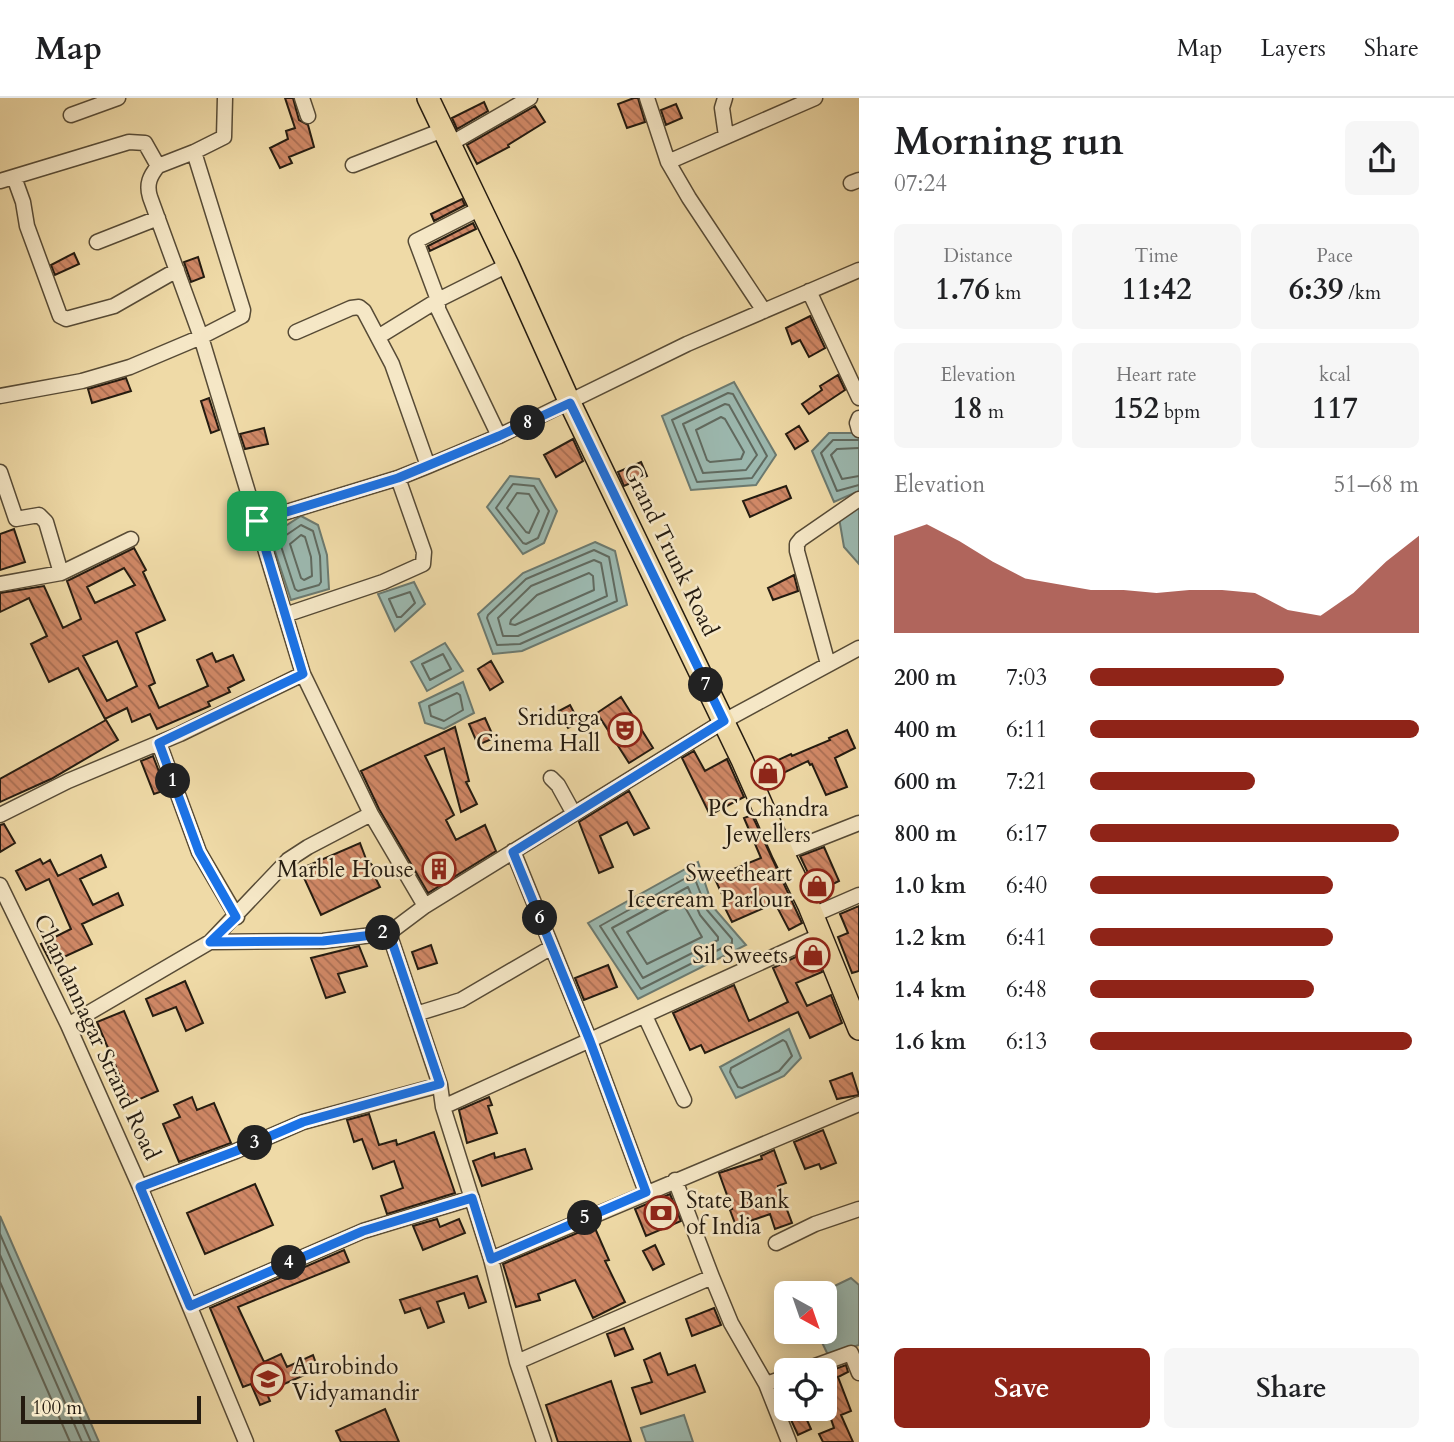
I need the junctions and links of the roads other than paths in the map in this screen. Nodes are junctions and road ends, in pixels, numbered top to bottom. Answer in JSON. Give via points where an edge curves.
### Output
{"nodes":[{"id":1,"x":117,"y":98,"type":"edge"},
{"id":2,"x":225,"y":98,"type":"edge"},
{"id":3,"x":302,"y":98,"type":"edge"},
{"id":4,"x":428,"y":98,"type":"edge"},
{"id":5,"x":530,"y":98,"type":"edge"},
{"id":6,"x":647,"y":98,"type":"edge"},
{"id":7,"x":725,"y":98,"type":"edge"},
{"id":8,"x":816,"y":98,"type":"edge"},
{"id":9,"x":71,"y":116,"type":"dead end"},
{"id":10,"x":308,"y":116,"type":"dead end"},
{"id":11,"x":726,"y":136,"type":"junction"},
{"id":12,"x":447,"y":137,"type":"junction"},
{"id":13,"x":194,"y":152,"type":"junction"},
{"id":14,"x":668,"y":162,"type":"junction"},
{"id":15,"x":158,"y":166,"type":"junction"},
{"id":16,"x":352,"y":166,"type":"dead end"},
{"id":17,"x":7,"y":179,"type":"edge"},
{"id":18,"x":481,"y":208,"type":"junction"},
{"id":19,"x":158,"y":218,"type":"junction"},
{"id":20,"x":97,"y":242,"type":"dead end"},
{"id":21,"x":508,"y":265,"type":"junction"},
{"id":22,"x":177,"y":270,"type":"junction"},
{"id":23,"x":859,"y":270,"type":"edge"},
{"id":24,"x":809,"y":291,"type":"junction"},
{"id":25,"x":438,"y":300,"type":"junction"},
{"id":26,"x":764,"y":311,"type":"junction"},
{"id":27,"x":296,"y":332,"type":"dead end"},
{"id":28,"x":201,"y":337,"type":"junction"},
{"id":29,"x":378,"y":337,"type":"junction"},
{"id":30,"x":0,"y":396,"type":"edge"},
{"id":31,"x":859,"y":398,"type":"edge"},
{"id":32,"x":570,"y":403,"type":"junction"},
{"id":33,"x":859,"y":418,"type":"edge"},
{"id":34,"x":859,"y":430,"type":"edge"},
{"id":35,"x":499,"y":436,"type":"junction"},
{"id":36,"x":429,"y":466,"type":"junction"},
{"id":37,"x":0,"y":472,"type":"edge"},
{"id":38,"x":398,"y":478,"type":"junction"},
{"id":39,"x":859,"y":499,"type":"edge"},
{"id":40,"x":257,"y":521,"type":"junction"},
{"id":41,"x":131,"y":539,"type":"dead end"},
{"id":42,"x":61,"y":573,"type":"junction"},
{"id":43,"x":0,"y":584,"type":"edge"},
{"id":44,"x":285,"y":615,"type":"junction"},
{"id":45,"x":859,"y":648,"type":"edge"},
{"id":46,"x":828,"y":664,"type":"junction"},
{"id":47,"x":303,"y":674,"type":"junction"},
{"id":48,"x":724,"y":721,"type":"junction"},
{"id":49,"x":159,"y":743,"type":"junction"},
{"id":50,"x":551,"y":778,"type":"dead end"},
{"id":51,"x":371,"y":814,"type":"junction"},
{"id":52,"x":573,"y":814,"type":"junction"},
{"id":53,"x":0,"y":815,"type":"edge"},
{"id":54,"x":859,"y":823,"type":"edge"},
{"id":55,"x":513,"y":852,"type":"junction"},
{"id":56,"x":783,"y":853,"type":"junction"},
{"id":57,"x":0,"y":885,"type":"edge"},
{"id":58,"x":859,"y":895,"type":"edge"},
{"id":59,"x":425,"y":906,"type":"junction"},
{"id":60,"x":236,"y":917,"type":"junction"},
{"id":61,"x":817,"y":925,"type":"junction"},
{"id":62,"x":389,"y":933,"type":"junction"},
{"id":63,"x":210,"y":942,"type":"junction"},
{"id":64,"x":552,"y":947,"type":"junction"},
{"id":65,"x":416,"y":1014,"type":"junction"},
{"id":66,"x":645,"y":1016,"type":"junction"},
{"id":67,"x":68,"y":1025,"type":"junction"},
{"id":68,"x":859,"y":1029,"type":"edge"},
{"id":69,"x":590,"y":1041,"type":"junction"},
{"id":70,"x":440,"y":1084,"type":"junction"},
{"id":71,"x":684,"y":1100,"type":"dead end"},
{"id":72,"x":859,"y":1104,"type":"edge"},
{"id":73,"x":443,"y":1107,"type":"junction"},
{"id":74,"x":675,"y":1180,"type":"junction"},
{"id":75,"x":140,"y":1187,"type":"junction"},
{"id":76,"x":646,"y":1192,"type":"junction"},
{"id":77,"x":472,"y":1198,"type":"junction"},
{"id":78,"x":859,"y":1209,"type":"edge"},
{"id":79,"x":776,"y":1242,"type":"dead end"},
{"id":80,"x":491,"y":1259,"type":"junction"},
{"id":81,"x":712,"y":1277,"type":"junction"},
{"id":82,"x":190,"y":1306,"type":"junction"},
{"id":83,"x":837,"y":1358,"type":"edge"},
{"id":84,"x":517,"y":1362,"type":"junction"},
{"id":85,"x":859,"y":1373,"type":"edge"},
{"id":86,"x":774,"y":1381,"type":"edge"},
{"id":87,"x":766,"y":1384,"type":"junction"},
{"id":88,"x":246,"y":1442,"type":"edge"},
{"id":89,"x":544,"y":1442,"type":"edge"},
{"id":90,"x":789,"y":1442,"type":"edge"}],
"edges":[{"from":1,"to":9,"type":"street"},
{"from":2,"to":13,"type":"street","via":[[224,137]]},
{"from":3,"to":10,"type":"street"},
{"from":4,"to":12,"type":"main road","name":"Grand Trunk Road"},
{"from":5,"to":12,"type":"street"},
{"from":6,"to":14,"type":"street"},
{"from":7,"to":11,"type":"street"},
{"from":8,"to":11,"type":"street"},
{"from":11,"to":14,"type":"street"},
{"from":12,"to":16,"type":"street"},
{"from":12,"to":18,"type":"main road","name":"Grand Trunk Road"},
{"from":13,"to":15,"type":"street"},
{"from":13,"to":28,"type":"street","via":[[243,310],[239,318]]},
{"from":14,"to":26,"type":"street"},
{"from":15,"to":17,"type":"street","via":[[145,143],[129,142]]},
{"from":15,"to":19,"type":"street","via":[[149,178],[148,190]]},
{"from":17,"to":22,"type":"street","via":[[23,202],[27,226],[60,316],[66,319],[114,306]]},
{"from":18,"to":21,"type":"main road","name":"Grand Trunk Road"},
{"from":18,"to":25,"type":"street","via":[[416,241]]},
{"from":19,"to":20,"type":"street"},
{"from":19,"to":22,"type":"street"},
{"from":21,"to":25,"type":"street"},
{"from":21,"to":32,"type":"main road","name":"Grand Trunk Road"},
{"from":22,"to":28,"type":"street"},
{"from":23,"to":24,"type":"street"},
{"from":24,"to":26,"type":"street"},
{"from":24,"to":31,"type":"street"},
{"from":25,"to":29,"type":"street"},
{"from":25,"to":35,"type":"street","via":[[438,309]]},
{"from":26,"to":32,"type":"street"},
{"from":27,"to":29,"type":"street","via":[[359,307]]},
{"from":28,"to":30,"type":"street","via":[[108,374]]},
{"from":28,"to":40,"type":"street"},
{"from":29,"to":36,"type":"street"},
{"from":32,"to":35,"type":"street"},
{"from":32,"to":48,"type":"main road","name":"Grand Trunk Road"},
{"from":33,"to":34,"type":"street"},
{"from":35,"to":36,"type":"street"},
{"from":36,"to":38,"type":"street"},
{"from":37,"to":42,"type":"street","via":[[16,519],[38,515],[46,522]]},
{"from":38,"to":40,"type":"street"},
{"from":38,"to":44,"type":"street","via":[[424,552],[423,564]]},
{"from":39,"to":46,"type":"street","via":[[797,544]]},
{"from":40,"to":44,"type":"street"},
{"from":41,"to":42,"type":"street"},
{"from":42,"to":43,"type":"street"},
{"from":44,"to":47,"type":"street"},
{"from":45,"to":46,"type":"street"},
{"from":46,"to":48,"type":"street"},
{"from":47,"to":49,"type":"street"},
{"from":47,"to":51,"type":"street"},
{"from":48,"to":52,"type":"street"},
{"from":48,"to":56,"type":"main road","name":"Grand Trunk Road"},
{"from":49,"to":53,"type":"street"},
{"from":49,"to":60,"type":"street","via":[[199,852]]},
{"from":50,"to":52,"type":"street"},
{"from":51,"to":59,"type":"street"},
{"from":51,"to":60,"type":"street","via":[[288,860]]},
{"from":52,"to":55,"type":"street"},
{"from":54,"to":56,"type":"street"},
{"from":55,"to":59,"type":"street"},
{"from":55,"to":64,"type":"street"},
{"from":56,"to":61,"type":"main road","name":"Grand Trunk Road"},
{"from":57,"to":67,"type":"street","name":"Chandannagar Strand Road"},
{"from":58,"to":61,"type":"street"},
{"from":59,"to":62,"type":"street"},
{"from":60,"to":63,"type":"street"},
{"from":61,"to":66,"type":"street"},
{"from":61,"to":68,"type":"main road","name":"Grand Trunk Road"},
{"from":62,"to":63,"type":"street","via":[[323,941]]},
{"from":62,"to":65,"type":"street"},
{"from":63,"to":67,"type":"street"},
{"from":64,"to":65,"type":"street","via":[[461,999]]},
{"from":64,"to":69,"type":"street"},
{"from":65,"to":70,"type":"street"},
{"from":66,"to":69,"type":"street"},
{"from":66,"to":71,"type":"street"},
{"from":67,"to":75,"type":"street","name":"Chandannagar Strand Road"},
{"from":69,"to":73,"type":"street"},
{"from":69,"to":76,"type":"street"},
{"from":70,"to":73,"type":"street"},
{"from":70,"to":75,"type":"street","via":[[303,1122]]},
{"from":72,"to":74,"type":"street"},
{"from":73,"to":77,"type":"street"},
{"from":74,"to":76,"type":"street"},
{"from":74,"to":81,"type":"street"},
{"from":75,"to":82,"type":"street","name":"Chandannagar Strand Road"},
{"from":76,"to":80,"type":"street"},
{"from":77,"to":80,"type":"street"},
{"from":77,"to":82,"type":"street","via":[[363,1231]]},
{"from":78,"to":79,"type":"street"},
{"from":80,"to":84,"type":"street"},
{"from":81,"to":84,"type":"street"},
{"from":81,"to":87,"type":"street","via":[[730,1323]]},
{"from":82,"to":88,"type":"street","name":"Chandannagar Strand Road"},
{"from":83,"to":85,"type":"street","via":[[851,1353]]},
{"from":84,"to":89,"type":"street"},
{"from":86,"to":87,"type":"street"},
{"from":87,"to":90,"type":"street"}]}
